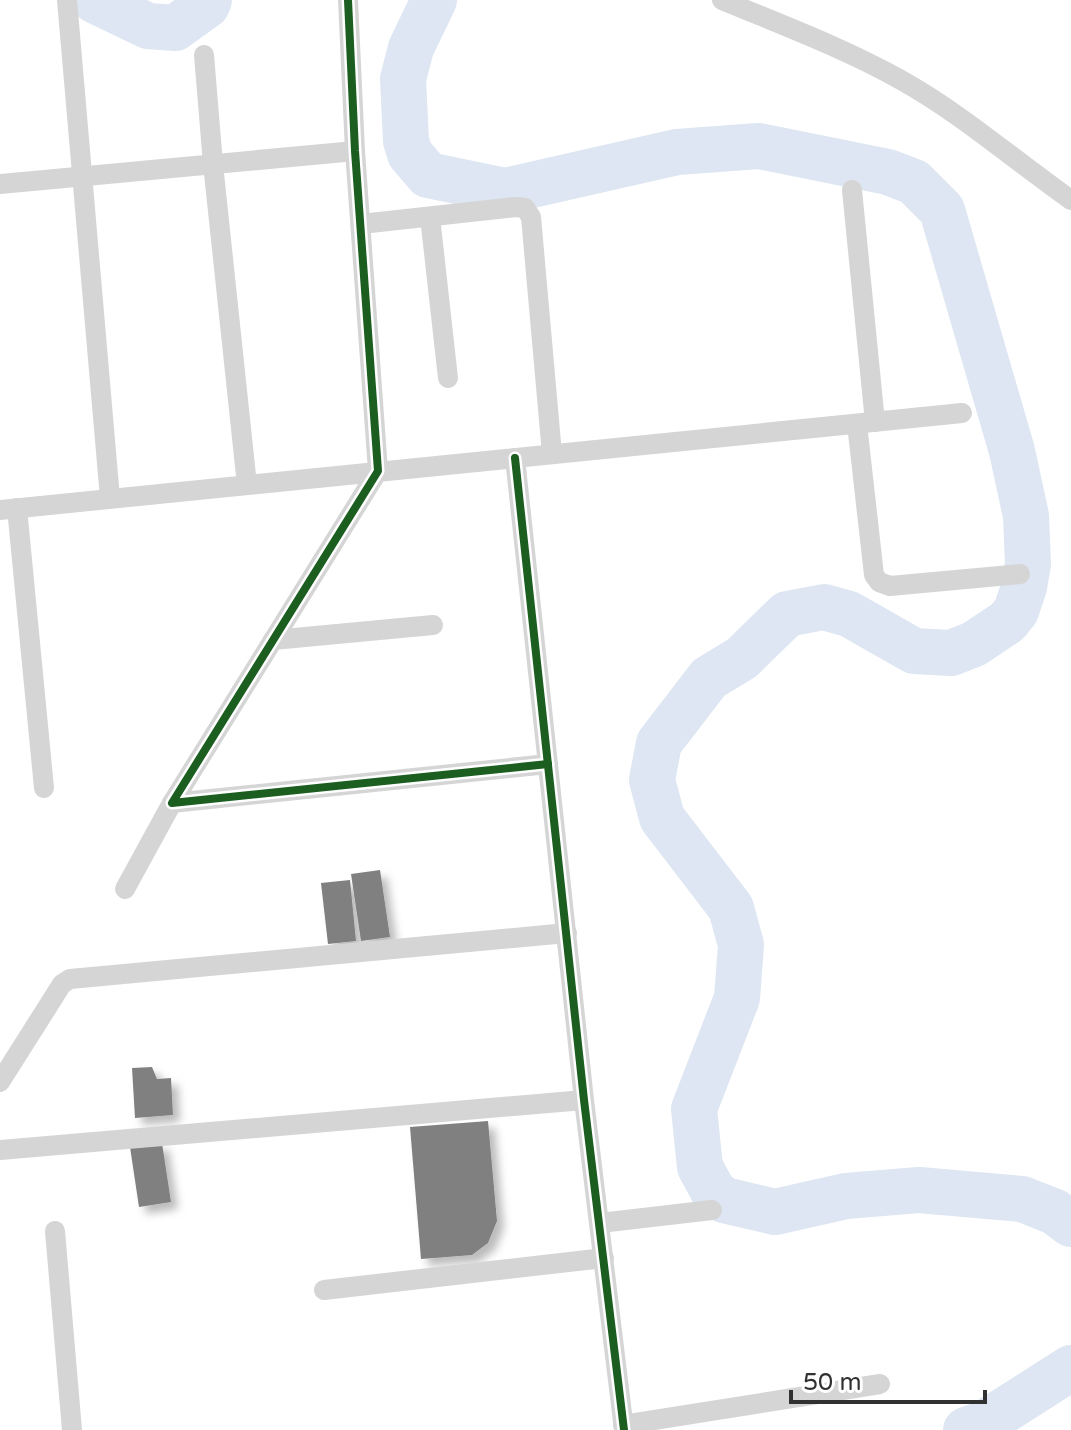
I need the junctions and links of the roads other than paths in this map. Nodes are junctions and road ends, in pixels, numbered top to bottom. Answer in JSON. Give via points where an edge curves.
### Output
{"nodes":[{"id":1,"x":67,"y":0,"type":"edge"},
{"id":2,"x":348,"y":0,"type":"edge"},
{"id":3,"x":722,"y":0,"type":"edge"},
{"id":4,"x":204,"y":55,"type":"dead end"},
{"id":5,"x":355,"y":151,"type":"junction"},
{"id":6,"x":213,"y":164,"type":"junction"},
{"id":7,"x":84,"y":176,"type":"junction"},
{"id":8,"x":0,"y":184,"type":"edge"},
{"id":9,"x":852,"y":190,"type":"dead end"},
{"id":10,"x":1071,"y":200,"type":"edge"},
{"id":11,"x":430,"y":217,"type":"junction"},
{"id":12,"x":361,"y":224,"type":"junction"},
{"id":13,"x":448,"y":378,"type":"dead end"},
{"id":14,"x":962,"y":413,"type":"dead end"},
{"id":15,"x":866,"y":423,"type":"junction"},
{"id":16,"x":552,"y":454,"type":"junction"},
{"id":17,"x":515,"y":458,"type":"junction"},
{"id":18,"x":378,"y":471,"type":"junction"},
{"id":19,"x":247,"y":485,"type":"junction"},
{"id":20,"x":110,"y":498,"type":"junction"},
{"id":21,"x":8,"y":509,"type":"edge"},
{"id":22,"x":1020,"y":574,"type":"dead end"},
{"id":23,"x":433,"y":625,"type":"dead end"},
{"id":24,"x":273,"y":640,"type":"junction"},
{"id":25,"x":548,"y":764,"type":"junction"},
{"id":26,"x":44,"y":788,"type":"dead end"},
{"id":27,"x":172,"y":803,"type":"junction"},
{"id":28,"x":125,"y":889,"type":"dead end"},
{"id":29,"x":567,"y":933,"type":"junction"},
{"id":30,"x":0,"y":1082,"type":"edge"},
{"id":31,"x":584,"y":1100,"type":"junction"},
{"id":32,"x":0,"y":1150,"type":"edge"},
{"id":33,"x":712,"y":1210,"type":"dead end"},
{"id":34,"x":600,"y":1223,"type":"junction"},
{"id":35,"x":55,"y":1231,"type":"dead end"},
{"id":36,"x":604,"y":1258,"type":"junction"},
{"id":37,"x":324,"y":1290,"type":"dead end"},
{"id":38,"x":880,"y":1384,"type":"dead end"},
{"id":39,"x":623,"y":1427,"type":"edge"},
{"id":40,"x":72,"y":1430,"type":"edge"}],
"edges":[{"from":1,"to":7,"type":"street"},
{"from":2,"to":5,"type":"street"},
{"from":3,"to":10,"type":"street","via":[[853,54],[903,81]]},
{"from":4,"to":6,"type":"street"},
{"from":5,"to":6,"type":"street"},
{"from":5,"to":12,"type":"street"},
{"from":6,"to":7,"type":"street"},
{"from":6,"to":19,"type":"street"},
{"from":7,"to":8,"type":"street"},
{"from":7,"to":20,"type":"street"},
{"from":9,"to":15,"type":"street"},
{"from":11,"to":12,"type":"street"},
{"from":11,"to":13,"type":"street"},
{"from":11,"to":16,"type":"street","via":[[516,207],[525,208],[531,217]]},
{"from":12,"to":18,"type":"street"},
{"from":14,"to":15,"type":"street"},
{"from":15,"to":16,"type":"street"},
{"from":15,"to":22,"type":"street","via":[[874,575],[879,582],[890,586]]},
{"from":16,"to":17,"type":"street"},
{"from":17,"to":18,"type":"street"},
{"from":17,"to":25,"type":"street"},
{"from":18,"to":19,"type":"street"},
{"from":18,"to":24,"type":"street"},
{"from":19,"to":20,"type":"street"},
{"from":20,"to":21,"type":"street"},
{"from":21,"to":26,"type":"street"},
{"from":23,"to":24,"type":"street"},
{"from":24,"to":27,"type":"street"},
{"from":25,"to":27,"type":"street"},
{"from":25,"to":29,"type":"street"},
{"from":27,"to":28,"type":"street"},
{"from":29,"to":30,"type":"street","via":[[70,979]]},
{"from":29,"to":31,"type":"street"},
{"from":31,"to":32,"type":"street"},
{"from":31,"to":34,"type":"street"},
{"from":33,"to":34,"type":"street"},
{"from":34,"to":36,"type":"street"},
{"from":35,"to":40,"type":"street"},
{"from":36,"to":37,"type":"street"},
{"from":36,"to":39,"type":"street"},
{"from":38,"to":39,"type":"street"}]}
